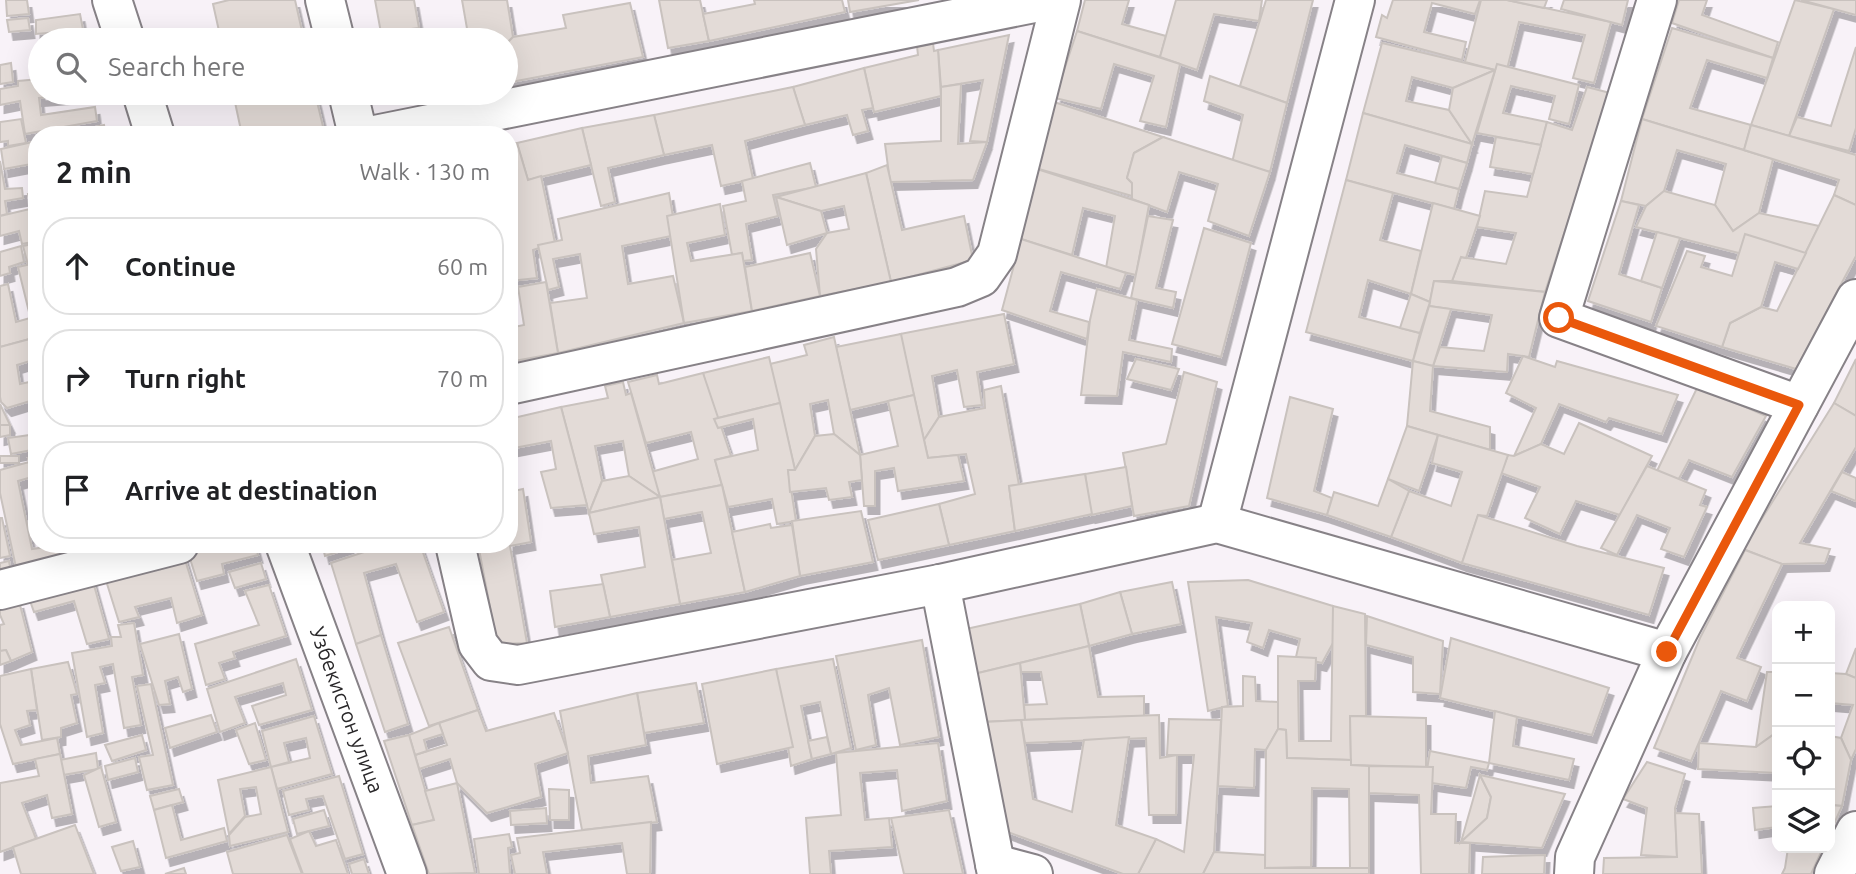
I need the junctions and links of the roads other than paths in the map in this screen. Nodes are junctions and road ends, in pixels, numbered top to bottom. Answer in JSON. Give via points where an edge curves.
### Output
{"nodes":[{"id":1,"x":112,"y":0,"type":"edge"},
{"id":2,"x":325,"y":0,"type":"edge"},
{"id":3,"x":1049,"y":0,"type":"edge"},
{"id":4,"x":1061,"y":0,"type":"edge"},
{"id":5,"x":1355,"y":0,"type":"edge"},
{"id":6,"x":1657,"y":0,"type":"edge"},
{"id":7,"x":121,"y":28,"type":"edge"},
{"id":8,"x":332,"y":28,"type":"edge"},
{"id":9,"x":146,"y":105,"type":"edge"},
{"id":10,"x":351,"y":105,"type":"edge"},
{"id":11,"x":152,"y":126,"type":"edge"},
{"id":12,"x":356,"y":126,"type":"edge"},
{"id":13,"x":420,"y":126,"type":"edge"},
{"id":14,"x":1856,"y":299,"type":"edge"},
{"id":15,"x":518,"y":383,"type":"edge"},
{"id":16,"x":1799,"y":405,"type":"junction"},
{"id":17,"x":1217,"y":523,"type":"junction"},
{"id":18,"x":144,"y":553,"type":"edge"},
{"id":19,"x":288,"y":553,"type":"edge"},
{"id":20,"x":457,"y":553,"type":"edge"},
{"id":21,"x":940,"y":584,"type":"junction"},
{"id":22,"x":0,"y":590,"type":"edge"},
{"id":23,"x":1667,"y":652,"type":"junction"},
{"id":24,"x":1856,"y":831,"type":"edge"},
{"id":25,"x":996,"y":869,"type":"edge"},
{"id":26,"x":407,"y":874,"type":"edge"},
{"id":27,"x":1033,"y":874,"type":"edge"},
{"id":28,"x":1574,"y":874,"type":"edge"},
{"id":29,"x":1834,"y":874,"type":"edge"}],
"edges":[{"from":1,"to":7,"type":"street"},
{"from":2,"to":8,"type":"street"},
{"from":3,"to":13,"type":"street"},
{"from":4,"to":15,"type":"street","via":[[997,254],[981,277],[957,287]]},
{"from":5,"to":17,"type":"street"},
{"from":6,"to":16,"type":"street","via":[[1559,318]]},
{"from":9,"to":11,"type":"street"},
{"from":10,"to":12,"type":"street"},
{"from":14,"to":16,"type":"street"},
{"from":16,"to":23,"type":"street"},
{"from":17,"to":21,"type":"street"},
{"from":17,"to":23,"type":"street"},
{"from":18,"to":22,"type":"street"},
{"from":19,"to":26,"type":"street","name":"Узбекистон улица"},
{"from":20,"to":21,"type":"street","via":[[478,644],[491,661],[518,665]]},
{"from":21,"to":25,"type":"street"},
{"from":23,"to":28,"type":"street","via":[[1575,857]]},
{"from":24,"to":29,"type":"street"},
{"from":25,"to":27,"type":"street"}]}
